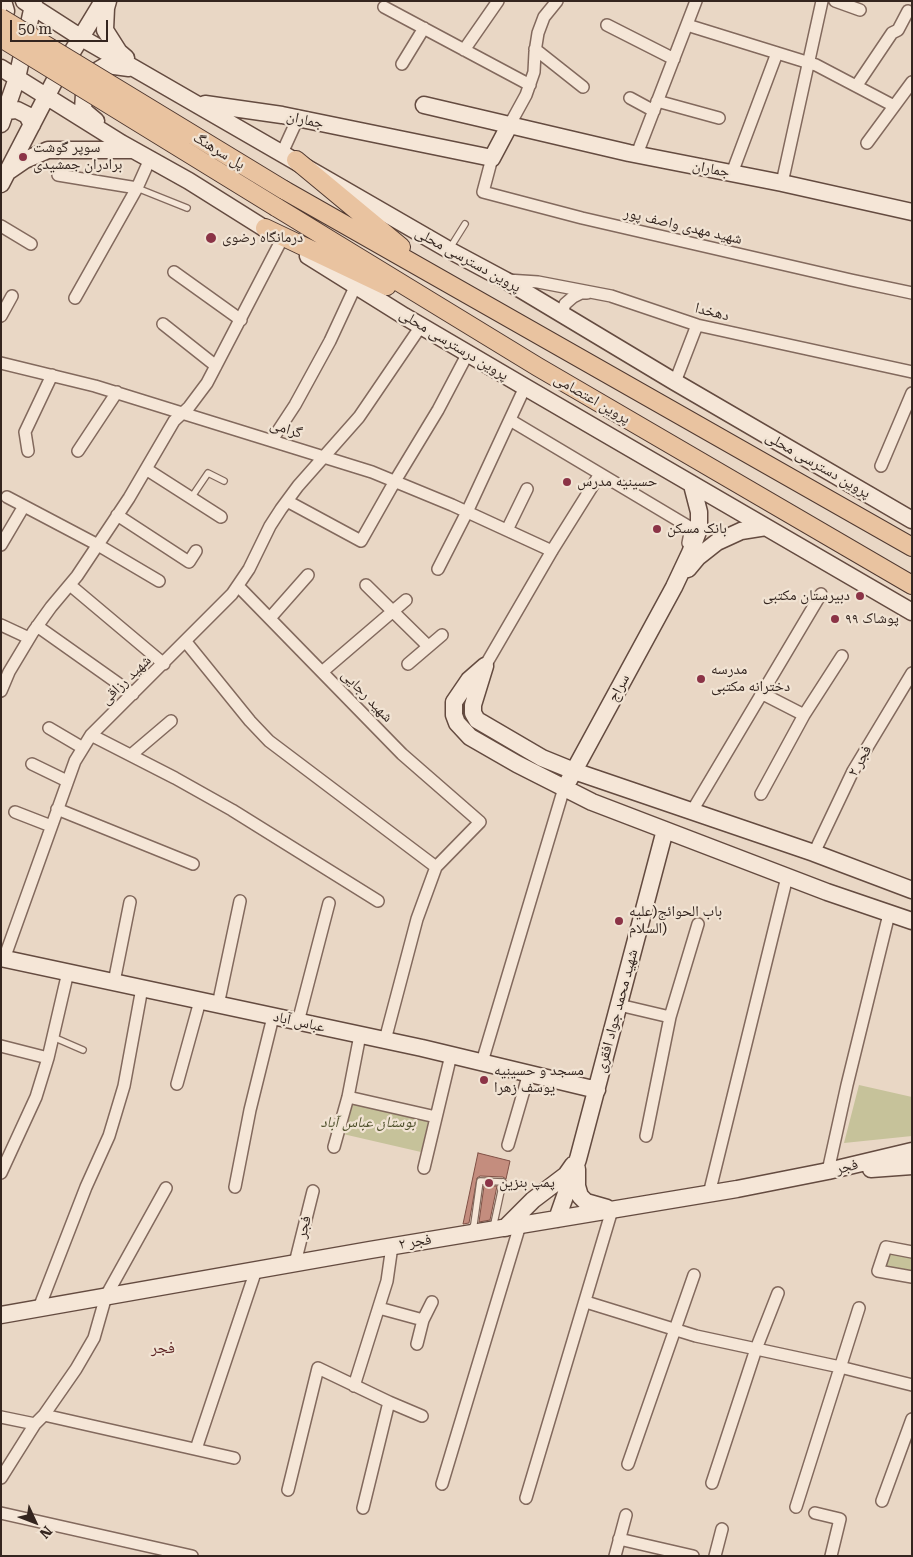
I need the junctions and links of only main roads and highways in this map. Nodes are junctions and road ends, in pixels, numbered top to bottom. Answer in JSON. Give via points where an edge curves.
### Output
{"nodes":[{"id":1,"x":1,"y":18,"type":"edge"},
{"id":2,"x":1,"y":38,"type":"edge"},
{"id":3,"x":289,"y":157,"type":"road end"},
{"id":4,"x":276,"y":207,"type":"joint"},
{"id":5,"x":265,"y":228,"type":"road end"},
{"id":6,"x":440,"y":279,"type":"junction"},
{"id":7,"x":466,"y":323,"type":"junction"},
{"id":8,"x":912,"y":547,"type":"edge"},
{"id":9,"x":912,"y":585,"type":"edge"}],
"edges":[{"from":1,"to":6,"type":"main road","name":"پل سرهنگ","bridge":true,"via":[[284,190]]},
{"from":2,"to":4,"type":"main road","name":"پل سرهنگ","bridge":true},
{"from":3,"to":6,"type":"main road"},
{"from":4,"to":7,"type":"main road","name":"پروین اعتصامی"},
{"from":5,"to":7,"type":"main road"},
{"from":6,"to":8,"type":"main road","name":"پروین اعتصامی"},
{"from":7,"to":9,"type":"main road","name":"پروین اعتصامی"}]}
